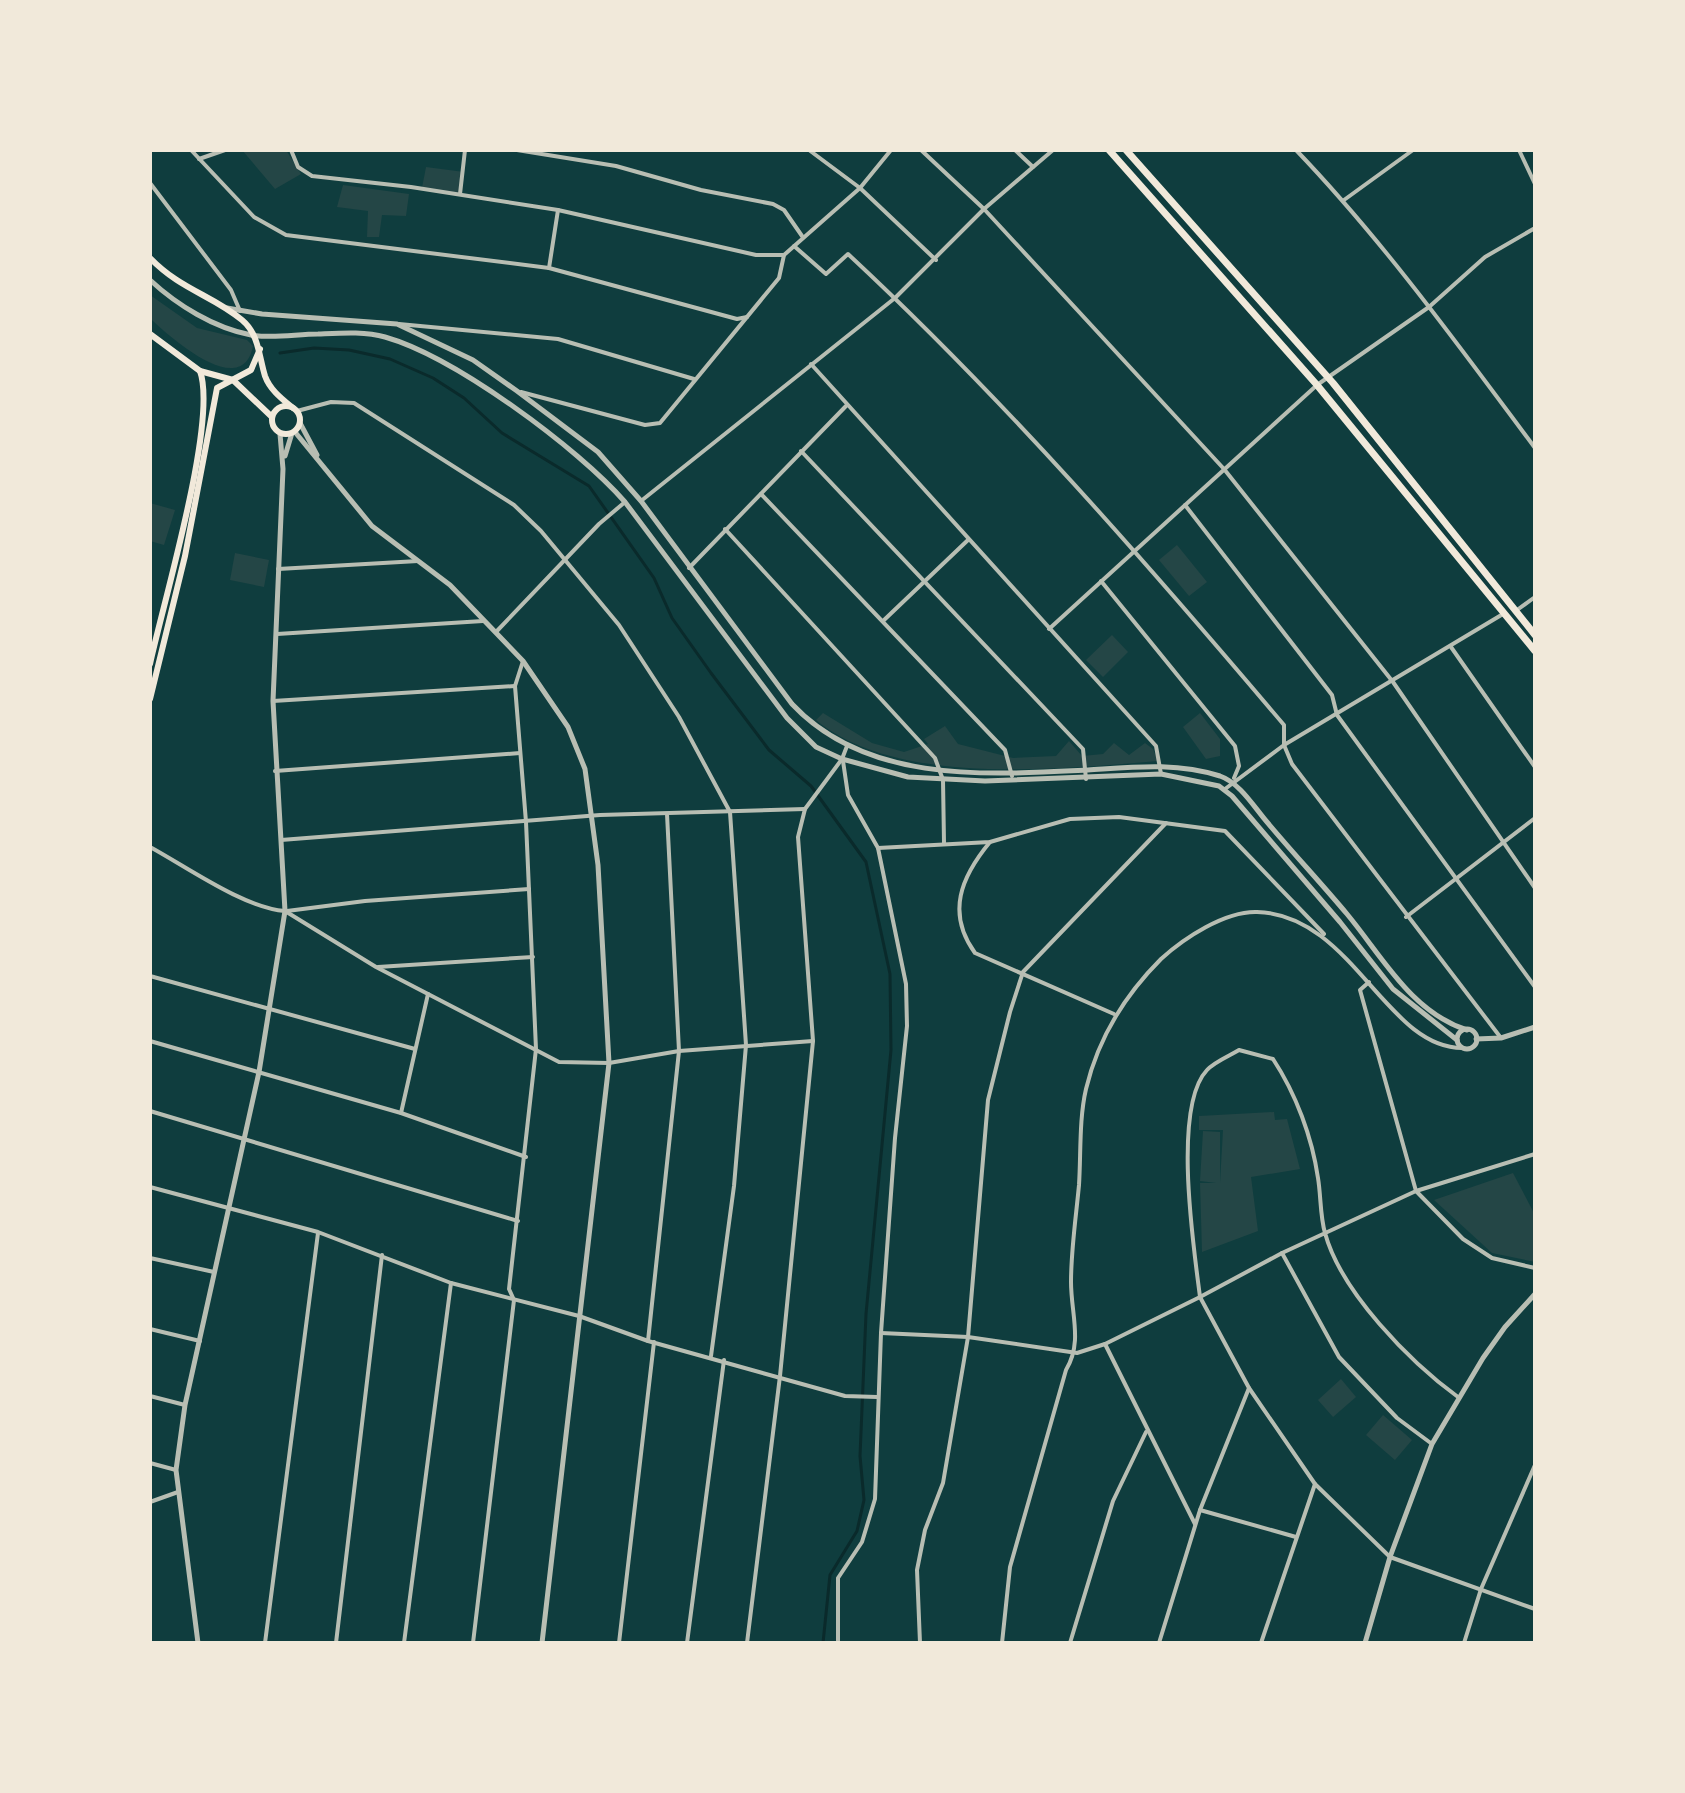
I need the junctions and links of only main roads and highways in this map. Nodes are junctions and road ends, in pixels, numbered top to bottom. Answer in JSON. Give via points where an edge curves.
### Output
{"nodes":[{"id":1,"x":1109,"y":150,"type":"edge"},
{"id":2,"x":1126,"y":150,"type":"edge"},
{"id":3,"x":150,"y":258,"type":"edge"},
{"id":4,"x":150,"y":334,"type":"edge"},
{"id":5,"x":260,"y":349,"type":"junction"},
{"id":6,"x":200,"y":371,"type":"junction"},
{"id":7,"x":233,"y":380,"type":"junction"},
{"id":8,"x":295,"y":410,"type":"junction"},
{"id":9,"x":272,"y":417,"type":"junction"},
{"id":10,"x":1535,"y":635,"type":"edge"},
{"id":11,"x":157,"y":636,"type":"edge"},
{"id":12,"x":1535,"y":651,"type":"edge"},
{"id":13,"x":150,"y":664,"type":"edge"},
{"id":14,"x":150,"y":699,"type":"edge"}],
"edges":[{"from":1,"to":12,"type":"main road","via":[[1317,385]]},
{"from":2,"to":10,"type":"main road","via":[[1327,377]]},
{"from":3,"to":5,"type":"main road","via":[[183,287],[243,321]]},
{"from":4,"to":6,"type":"main road"},
{"from":5,"to":7,"type":"main road","via":[[251,370]]},
{"from":5,"to":8,"type":"main road","via":[[273,390]]},
{"from":6,"to":7,"type":"main road"},
{"from":6,"to":11,"type":"main road","via":[[206,387],[191,487]]},
{"from":7,"to":9,"type":"main road"},
{"from":7,"to":11,"type":"main road","via":[[217,388],[185,556]]},
{"from":8,"to":9,"type":"main road","via":[[281,407]]},
{"from":8,"to":9,"type":"main road","via":[[300,423],[294,433],[280,434]]},
{"from":11,"to":13,"type":"main road"},
{"from":11,"to":14,"type":"main road"}]}
